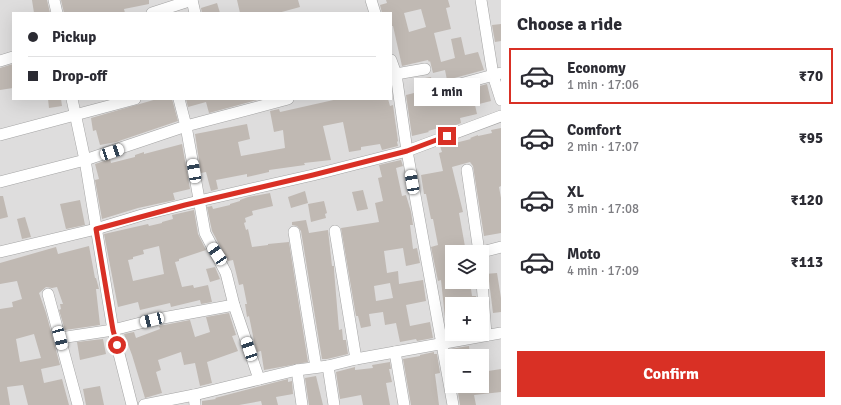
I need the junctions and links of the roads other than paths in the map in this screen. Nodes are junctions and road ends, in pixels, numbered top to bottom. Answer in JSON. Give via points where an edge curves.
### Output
{"nodes":[{"id":1,"x":54,"y":0,"type":"edge"},
{"id":2,"x":192,"y":0,"type":"edge"},
{"id":3,"x":371,"y":0,"type":"edge"},
{"id":4,"x":481,"y":0,"type":"edge"},
{"id":5,"x":57,"y":12,"type":"edge"},
{"id":6,"x":155,"y":12,"type":"edge"},
{"id":7,"x":195,"y":12,"type":"edge"},
{"id":8,"x":375,"y":12,"type":"edge"},
{"id":9,"x":12,"y":57,"type":"edge"},
{"id":10,"x":0,"y":61,"type":"edge"},
{"id":11,"x":424,"y":69,"type":"dead end"},
{"id":12,"x":394,"y":74,"type":"edge"},
{"id":13,"x":497,"y":74,"type":"edge"},
{"id":14,"x":438,"y":90,"type":"dead end"},
{"id":15,"x":72,"y":100,"type":"edge"},
{"id":16,"x":132,"y":100,"type":"edge"},
{"id":17,"x":179,"y":100,"type":"edge"},
{"id":18,"x":284,"y":100,"type":"edge"},
{"id":19,"x":501,"y":100,"type":"edge"},
{"id":20,"x":76,"y":116,"type":"junction"},
{"id":21,"x":501,"y":116,"type":"edge"},
{"id":22,"x":186,"y":126,"type":"junction"},
{"id":23,"x":0,"y":135,"type":"edge"},
{"id":24,"x":407,"y":151,"type":"junction"},
{"id":25,"x":85,"y":160,"type":"junction"},
{"id":26,"x":467,"y":170,"type":"dead end"},
{"id":27,"x":0,"y":182,"type":"edge"},
{"id":28,"x":199,"y":201,"type":"junction"},
{"id":29,"x":96,"y":229,"type":"junction"},
{"id":30,"x":335,"y":231,"type":"dead end"},
{"id":31,"x":294,"y":232,"type":"dead end"},
{"id":32,"x":480,"y":245,"type":"edge"},
{"id":33,"x":501,"y":247,"type":"edge"},
{"id":34,"x":489,"y":250,"type":"edge"},
{"id":35,"x":0,"y":252,"type":"edge"},
{"id":36,"x":48,"y":294,"type":"dead end"},
{"id":37,"x":234,"y":305,"type":"junction"},
{"id":38,"x":113,"y":330,"type":"junction"},
{"id":39,"x":501,"y":333,"type":"edge"},
{"id":40,"x":489,"y":335,"type":"edge"},
{"id":41,"x":60,"y":338,"type":"junction"},
{"id":42,"x":457,"y":341,"type":"edge"},
{"id":43,"x":443,"y":344,"type":"junction"},
{"id":44,"x":395,"y":352,"type":"junction"},
{"id":45,"x":356,"y":359,"type":"junction"},
{"id":46,"x":328,"y":366,"type":"junction"},
{"id":47,"x":316,"y":367,"type":"junction"},
{"id":48,"x":297,"y":370,"type":"junction"},
{"id":49,"x":259,"y":379,"type":"junction"},
{"id":50,"x":195,"y":400,"type":"edge"},
{"id":51,"x":78,"y":405,"type":"edge"},
{"id":52,"x":132,"y":405,"type":"edge"},
{"id":53,"x":144,"y":405,"type":"edge"},
{"id":54,"x":302,"y":405,"type":"edge"},
{"id":55,"x":334,"y":405,"type":"edge"},
{"id":56,"x":404,"y":405,"type":"edge"},
{"id":57,"x":453,"y":405,"type":"edge"}],
"edges":[{"from":1,"to":5,"type":"street"},
{"from":2,"to":6,"type":"street"},
{"from":2,"to":7,"type":"street"},
{"from":3,"to":8,"type":"street"},
{"from":4,"to":13,"type":"street"},
{"from":9,"to":10,"type":"street"},
{"from":11,"to":12,"type":"street"},
{"from":12,"to":24,"type":"street"},
{"from":13,"to":14,"type":"street"},
{"from":13,"to":19,"type":"street"},
{"from":15,"to":20,"type":"street"},
{"from":16,"to":20,"type":"street"},
{"from":17,"to":22,"type":"street"},
{"from":18,"to":22,"type":"street"},
{"from":20,"to":23,"type":"street"},
{"from":20,"to":25,"type":"street"},
{"from":21,"to":24,"type":"street"},
{"from":22,"to":25,"type":"street"},
{"from":22,"to":28,"type":"street"},
{"from":24,"to":28,"type":"street"},
{"from":24,"to":43,"type":"street"},
{"from":25,"to":27,"type":"street"},
{"from":25,"to":29,"type":"street"},
{"from":26,"to":32,"type":"street"},
{"from":28,"to":29,"type":"street"},
{"from":28,"to":37,"type":"street","via":[[205,233],[226,273]]},
{"from":29,"to":35,"type":"street"},
{"from":29,"to":38,"type":"street"},
{"from":30,"to":45,"type":"street"},
{"from":31,"to":47,"type":"street"},
{"from":33,"to":34,"type":"street"},
{"from":36,"to":41,"type":"street"},
{"from":37,"to":38,"type":"street"},
{"from":37,"to":49,"type":"street"},
{"from":38,"to":41,"type":"street"},
{"from":38,"to":52,"type":"street"},
{"from":39,"to":40,"type":"street"},
{"from":41,"to":51,"type":"street"},
{"from":42,"to":43,"type":"street"},
{"from":43,"to":44,"type":"street"},
{"from":43,"to":57,"type":"street"},
{"from":44,"to":45,"type":"street"},
{"from":44,"to":56,"type":"street"},
{"from":45,"to":46,"type":"street"},
{"from":46,"to":47,"type":"street"},
{"from":46,"to":55,"type":"street"},
{"from":47,"to":48,"type":"street"},
{"from":48,"to":49,"type":"street"},
{"from":48,"to":54,"type":"street"},
{"from":49,"to":50,"type":"street"},
{"from":50,"to":53,"type":"street"}]}
